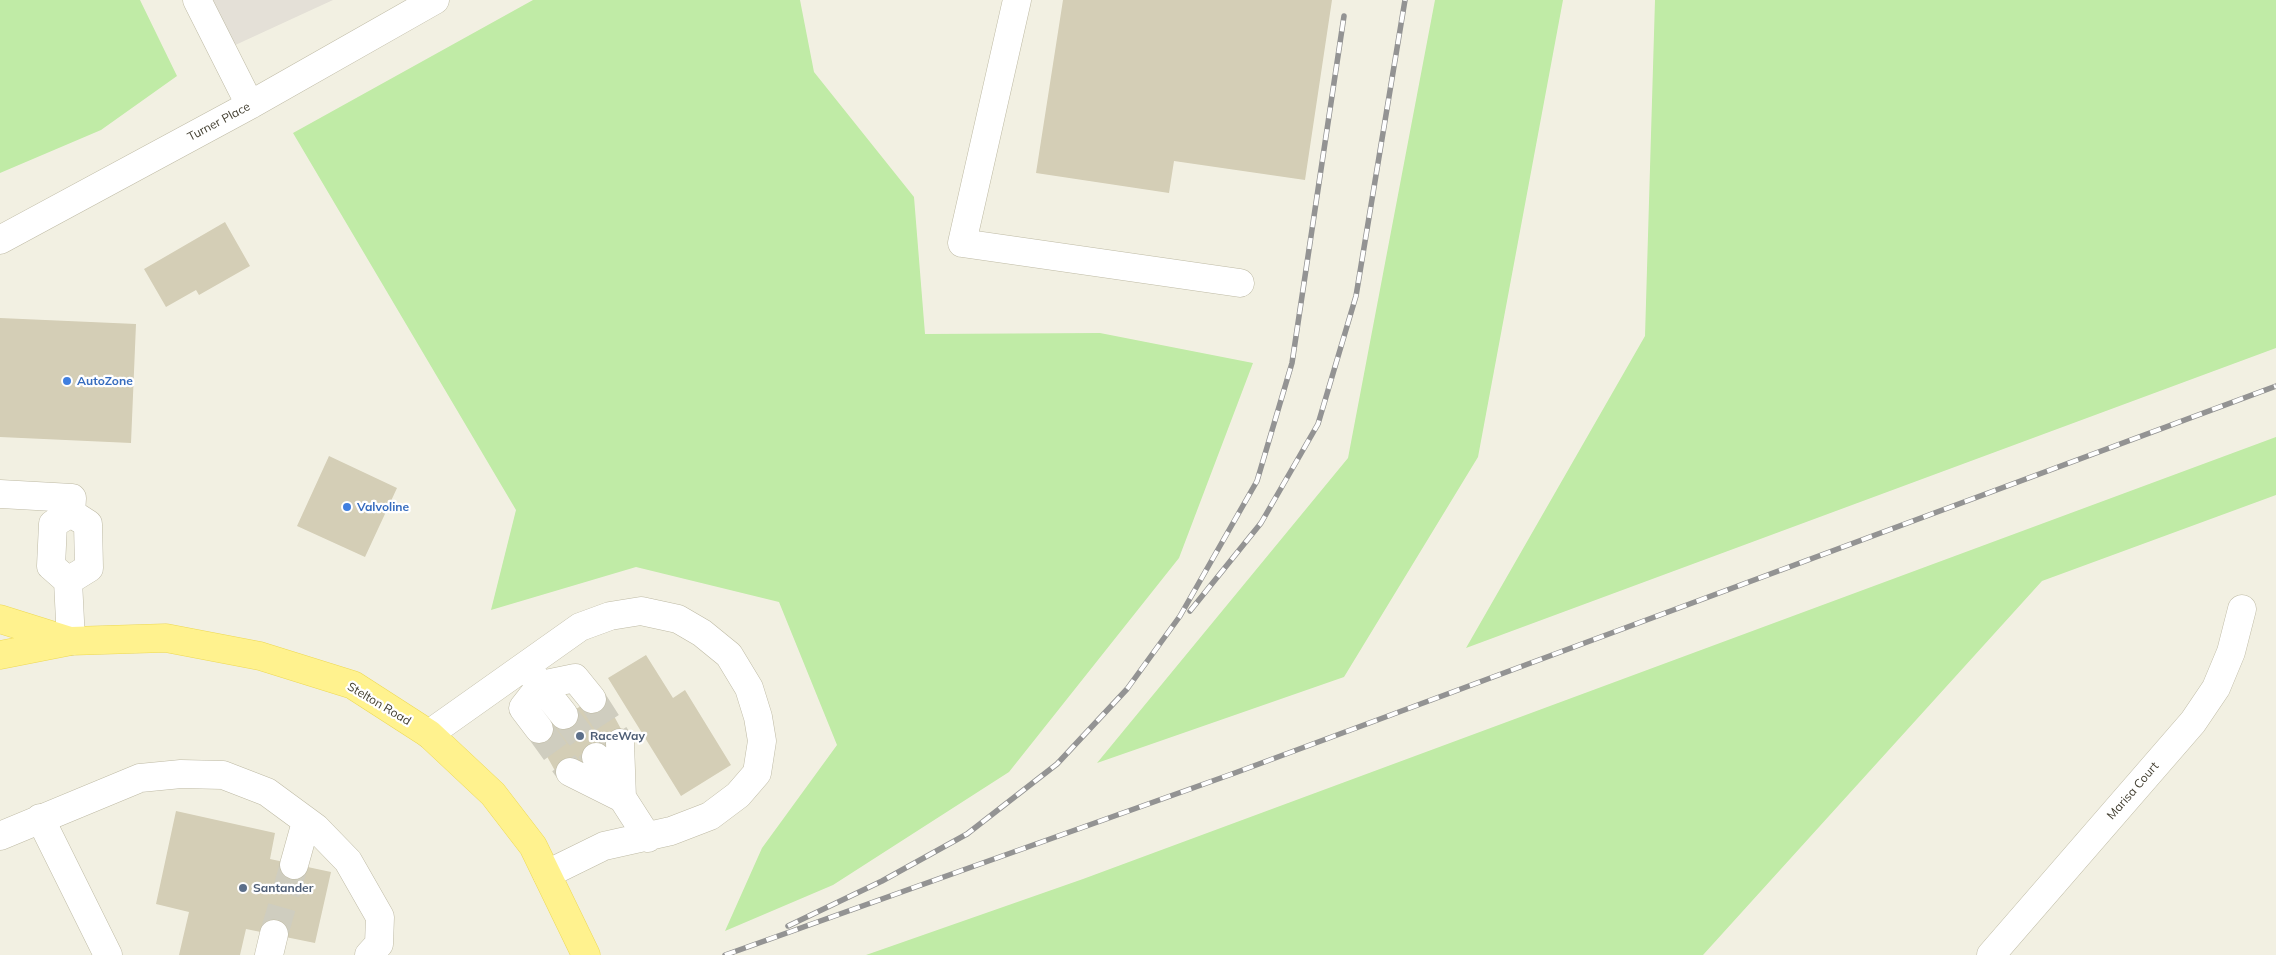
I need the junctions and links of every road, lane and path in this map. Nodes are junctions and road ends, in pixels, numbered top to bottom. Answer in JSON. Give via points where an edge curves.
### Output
{"nodes":[{"id":1,"x":197,"y":0,"type":"edge"},
{"id":2,"x":435,"y":0,"type":"edge"},
{"id":3,"x":1017,"y":0,"type":"edge"},
{"id":4,"x":250,"y":106,"type":"junction"},
{"id":5,"x":0,"y":240,"type":"edge"},
{"id":6,"x":1240,"y":283,"type":"dead end"},
{"id":7,"x":0,"y":494,"type":"edge"},
{"id":8,"x":71,"y":513,"type":"junction"},
{"id":9,"x":68,"y":581,"type":"junction"},
{"id":10,"x":2242,"y":608,"type":"dead end"},
{"id":11,"x":0,"y":619,"type":"edge"},
{"id":12,"x":71,"y":641,"type":"junction"},
{"id":13,"x":0,"y":655,"type":"edge"},
{"id":14,"x":533,"y":675,"type":"junction"},
{"id":15,"x":592,"y":699,"type":"tunnel mouth"},
{"id":16,"x":564,"y":715,"type":"tunnel mouth"},
{"id":17,"x":539,"y":729,"type":"tunnel mouth"},
{"id":18,"x":429,"y":734,"type":"junction"},
{"id":19,"x":620,"y":744,"type":"tunnel mouth"},
{"id":20,"x":596,"y":757,"type":"tunnel mouth"},
{"id":21,"x":570,"y":772,"type":"tunnel mouth"},
{"id":22,"x":622,"y":798,"type":"junction"},
{"id":23,"x":40,"y":818,"type":"junction"},
{"id":24,"x":306,"y":822,"type":"junction"},
{"id":25,"x":0,"y":836,"type":"edge"},
{"id":26,"x":648,"y":838,"type":"junction"},
{"id":27,"x":294,"y":865,"type":"tunnel mouth"},
{"id":28,"x":547,"y":874,"type":"junction"},
{"id":29,"x":108,"y":955,"type":"edge"},
{"id":30,"x":369,"y":955,"type":"edge"},
{"id":31,"x":586,"y":955,"type":"edge"},
{"id":32,"x":1991,"y":955,"type":"edge"}],
"edges":[{"from":1,"to":4,"type":"street"},
{"from":2,"to":4,"type":"street","name":"Turner Place"},
{"from":3,"to":6,"type":"street","via":[[962,243]]},
{"from":4,"to":5,"type":"street","name":"Turner Place"},
{"from":7,"to":8,"type":"street","via":[[72,498]]},
{"from":8,"to":9,"type":"street","via":[[53,524],[51,566]]},
{"from":8,"to":9,"type":"street","via":[[88,524],[89,568]]},
{"from":9,"to":12,"type":"street"},
{"from":10,"to":32,"type":"street","name":"Marisa Court","via":[[2231,652],[2216,688],[2193,722]]},
{"from":11,"to":12,"type":"main road"},
{"from":12,"to":13,"type":"main road","name":"Stelton Road"},
{"from":12,"to":18,"type":"main road","name":"Stelton Road","via":[[166,638],[260,656],[353,685]]},
{"from":14,"to":15,"type":"street","via":[[575,678]]},
{"from":14,"to":16,"type":"street"},
{"from":14,"to":17,"type":"street","via":[[523,708]]},
{"from":14,"to":18,"type":"street"},
{"from":14,"to":26,"type":"street","via":[[580,627],[610,616],[641,611],[678,618],[729,655],[748,688],[758,717],[762,741],[757,773],[738,795],[710,816]]},
{"from":18,"to":28,"type":"main road","name":"Stelton Road","via":[[493,794],[533,846]]},
{"from":19,"to":22,"type":"street"},
{"from":20,"to":22,"type":"street"},
{"from":21,"to":22,"type":"street"},
{"from":22,"to":26,"type":"street"},
{"from":23,"to":24,"type":"street","via":[[140,778],[180,774],[223,775],[267,792]]},
{"from":23,"to":25,"type":"street"},
{"from":23,"to":29,"type":"street"},
{"from":24,"to":27,"type":"street"},
{"from":24,"to":30,"type":"street","via":[[348,861],[380,917],[379,944]]},
{"from":26,"to":28,"type":"street","via":[[604,846]]},
{"from":28,"to":31,"type":"main road","name":"Stelton Road"}]}
